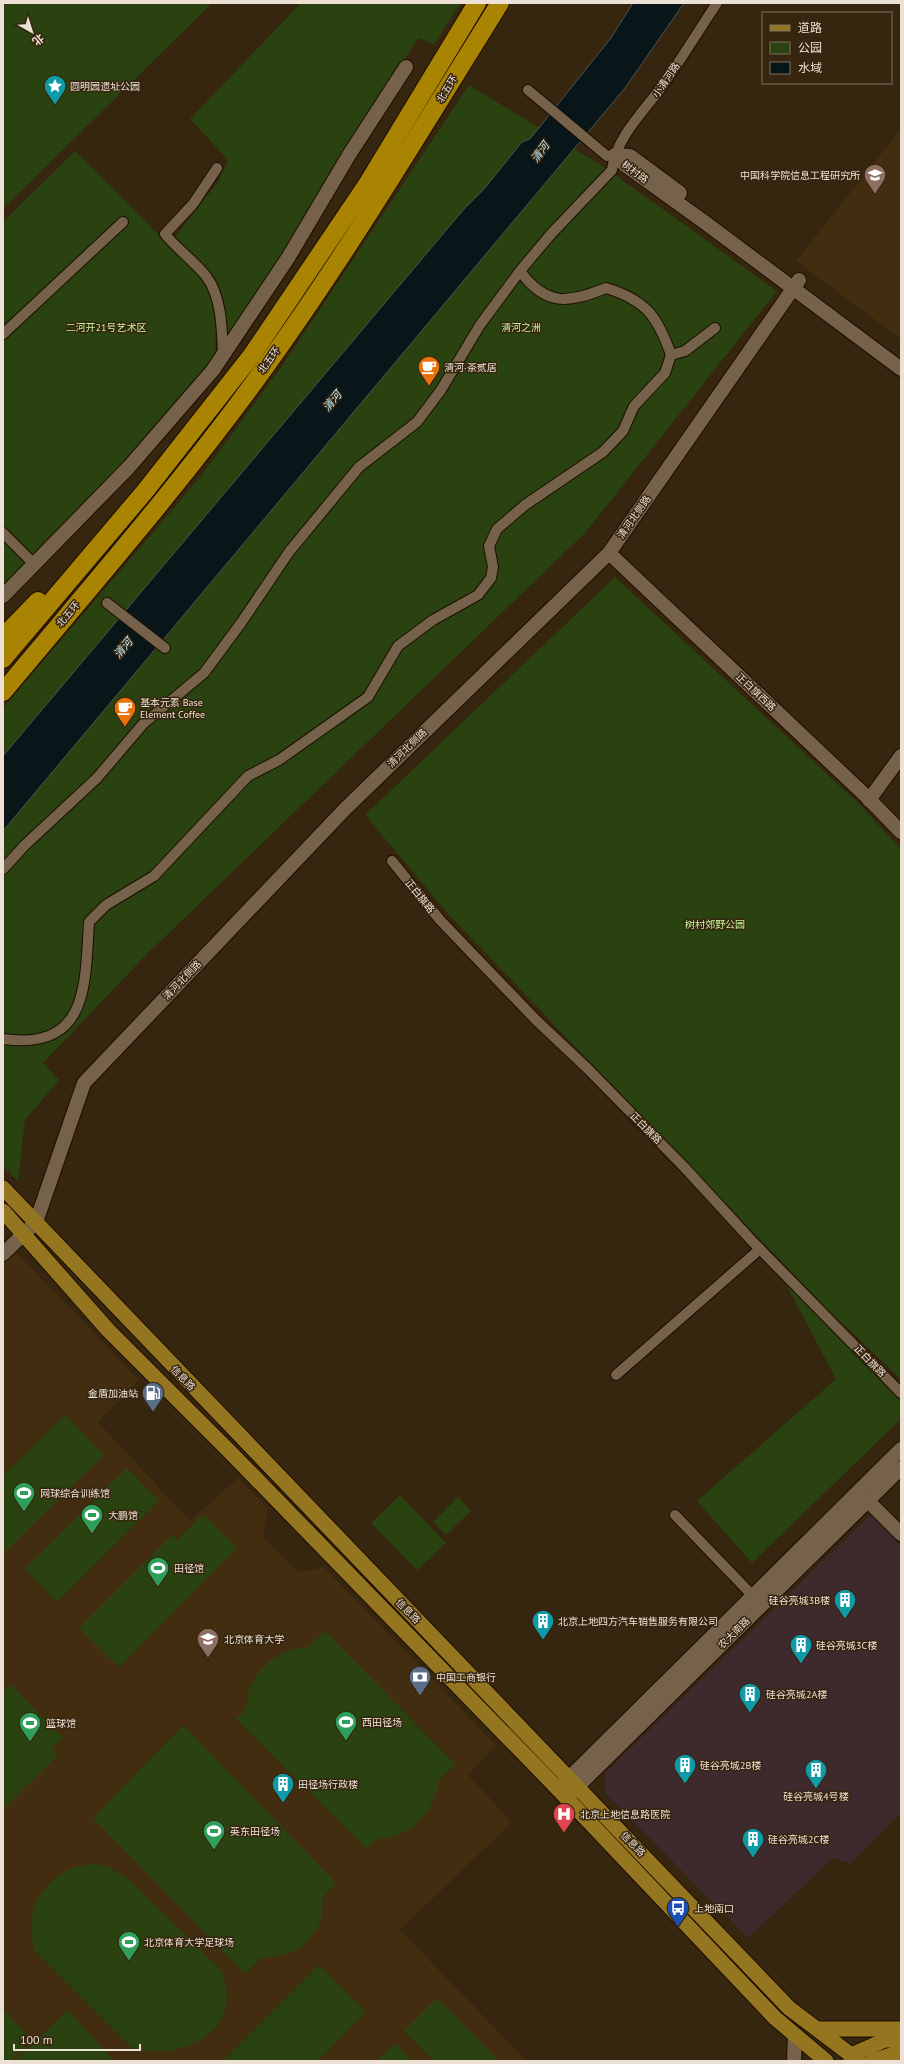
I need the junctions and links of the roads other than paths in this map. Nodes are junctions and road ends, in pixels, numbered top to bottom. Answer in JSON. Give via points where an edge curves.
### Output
{"nodes":[{"id":1,"x":477,"y":3,"type":"edge"},
{"id":2,"x":500,"y":3,"type":"edge"},
{"id":3,"x":717,"y":3,"type":"edge"},
{"id":4,"x":406,"y":68,"type":"dead end"},
{"id":5,"x":528,"y":90,"type":"dead end"},
{"id":6,"x":615,"y":155,"type":"junction"},
{"id":7,"x":217,"y":168,"type":"dead end"},
{"id":8,"x":123,"y":222,"type":"dead end"},
{"id":9,"x":520,"y":271,"type":"junction"},
{"id":10,"x":796,"y":284,"type":"junction"},
{"id":11,"x":716,"y":328,"type":"dead end"},
{"id":12,"x":3,"y":334,"type":"edge"},
{"id":13,"x":223,"y":355,"type":"junction"},
{"id":14,"x":671,"y":355,"type":"junction"},
{"id":15,"x":901,"y":357,"type":"edge"},
{"id":16,"x":901,"y":369,"type":"edge"},
{"id":17,"x":146,"y":490,"type":"junction"},
{"id":18,"x":3,"y":533,"type":"edge"},
{"id":19,"x":609,"y":553,"type":"junction"},
{"id":20,"x":34,"y":564,"type":"junction"},
{"id":21,"x":3,"y":596,"type":"edge"},
{"id":22,"x":107,"y":603,"type":"dead end"},
{"id":23,"x":3,"y":637,"type":"edge"},
{"id":24,"x":165,"y":648,"type":"dead end"},
{"id":25,"x":3,"y":659,"type":"edge"},
{"id":26,"x":3,"y":692,"type":"edge"},
{"id":27,"x":901,"y":756,"type":"edge"},
{"id":28,"x":869,"y":800,"type":"junction"},
{"id":29,"x":901,"y":832,"type":"edge"},
{"id":30,"x":392,"y":862,"type":"dead end"},
{"id":31,"x":3,"y":869,"type":"edge"},
{"id":32,"x":3,"y":1039,"type":"edge"},
{"id":33,"x":3,"y":1188,"type":"edge"},
{"id":34,"x":3,"y":1211,"type":"edge"},
{"id":35,"x":36,"y":1222,"type":"junction"},
{"id":36,"x":23,"y":1234,"type":"junction"},
{"id":37,"x":760,"y":1249,"type":"junction"},
{"id":38,"x":3,"y":1254,"type":"edge"},
{"id":39,"x":616,"y":1375,"type":"dead end"},
{"id":40,"x":901,"y":1393,"type":"edge"},
{"id":41,"x":901,"y":1449,"type":"edge"},
{"id":42,"x":901,"y":1468,"type":"edge"},
{"id":43,"x":871,"y":1498,"type":"junction"},
{"id":44,"x":675,"y":1515,"type":"dead end"},
{"id":45,"x":901,"y":1523,"type":"edge"},
{"id":46,"x":901,"y":1534,"type":"edge"},
{"id":47,"x":753,"y":1596,"type":"junction"},
{"id":48,"x":574,"y":1782,"type":"junction"},
{"id":49,"x":562,"y":1793,"type":"junction"},
{"id":50,"x":817,"y":2029,"type":"junction"},
{"id":51,"x":901,"y":2029,"type":"edge"},
{"id":52,"x":795,"y":2035,"type":"junction"},
{"id":53,"x":901,"y":2040,"type":"edge"},
{"id":54,"x":901,"y":2052,"type":"edge"},
{"id":55,"x":854,"y":2059,"type":"edge"},
{"id":56,"x":794,"y":2061,"type":"edge"},
{"id":57,"x":826,"y":2061,"type":"edge"},
{"id":58,"x":872,"y":2061,"type":"edge"}],
"edges":[{"from":1,"to":17,"type":"highway","name":"北五环","via":[[368,183],[252,356]]},
{"from":2,"to":26,"type":"highway","name":"北五环","via":[[384,191],[266,366],[162,501]]},
{"from":3,"to":6,"type":"street","name":"小清河路","via":[[664,84],[626,135]]},
{"from":4,"to":13,"type":"street","via":[[349,155],[288,258]]},
{"from":5,"to":6,"type":"street","via":[[607,156]]},
{"from":6,"to":9,"type":"street","name":"小清河路","via":[[612,170]]},
{"from":6,"to":10,"type":"street","name":"树村路","via":[[625,165]]},
{"from":7,"to":13,"type":"street","via":[[193,204],[165,234],[210,283],[217,300]]},
{"from":8,"to":12,"type":"street"},
{"from":9,"to":14,"type":"street","via":[[544,294],[558,300],[586,296],[606,288],[626,294],[644,305],[652,315],[661,328]]},
{"from":9,"to":31,"type":"street","name":"小清河路","via":[[480,325],[441,390],[417,422],[359,467],[289,552],[204,673],[143,724],[97,778]]},
{"from":10,"to":15,"type":"street","name":"树村路"},
{"from":10,"to":16,"type":"street","name":"树村路"},
{"from":10,"to":19,"type":"street","name":"清河北侧路"},
{"from":11,"to":14,"type":"street","via":[[685,351]]},
{"from":13,"to":20,"type":"street","via":[[130,467]]},
{"from":14,"to":32,"type":"street","via":[[665,373],[634,406],[623,431],[603,452],[524,505],[497,529],[489,546],[493,567],[491,578],[478,595],[433,620],[398,646],[368,697],[278,760],[248,776],[154,876],[106,905],[89,922],[84,989],[72,1019],[48,1037],[23,1042]]},
{"from":17,"to":23,"type":"highway"},
{"from":17,"to":25,"type":"highway","name":"北五环"},
{"from":18,"to":20,"type":"street"},
{"from":19,"to":28,"type":"street","name":"正白旗西路"},
{"from":19,"to":35,"type":"street","name":"清河北侧路","via":[[345,809],[84,1083]]},
{"from":20,"to":21,"type":"street"},
{"from":22,"to":24,"type":"street"},
{"from":27,"to":28,"type":"street"},
{"from":28,"to":29,"type":"street","name":"正白旗西路"},
{"from":30,"to":37,"type":"street","name":"正白旗路","via":[[445,926],[685,1168]]},
{"from":33,"to":35,"type":"main road","name":"信息路"},
{"from":34,"to":36,"type":"main road","name":"信息路"},
{"from":35,"to":36,"type":"street"},
{"from":35,"to":48,"type":"main road","name":"信息路"},
{"from":36,"to":38,"type":"street"},
{"from":36,"to":49,"type":"main road","name":"信息路","via":[[108,1330]]},
{"from":37,"to":39,"type":"street"},
{"from":37,"to":40,"type":"street","name":"正白旗路"},
{"from":41,"to":47,"type":"street","name":"农大南路"},
{"from":42,"to":43,"type":"street","name":"农大南路"},
{"from":43,"to":45,"type":"street"},
{"from":43,"to":46,"type":"street"},
{"from":43,"to":48,"type":"street","name":"农大南路"},
{"from":44,"to":47,"type":"street"},
{"from":47,"to":48,"type":"street","name":"农大南路"},
{"from":48,"to":49,"type":"street"},
{"from":48,"to":50,"type":"main road","name":"信息路","via":[[789,2008]]},
{"from":49,"to":52,"type":"main road","name":"信息路","via":[[775,2018]]},
{"from":50,"to":51,"type":"main road"},
{"from":50,"to":55,"type":"main road","name":"信息路"},
{"from":52,"to":56,"type":"street"},
{"from":52,"to":57,"type":"main road","name":"信息路"},
{"from":53,"to":55,"type":"main road","via":[[885,2040]]},
{"from":54,"to":58,"type":"main road"}]}
